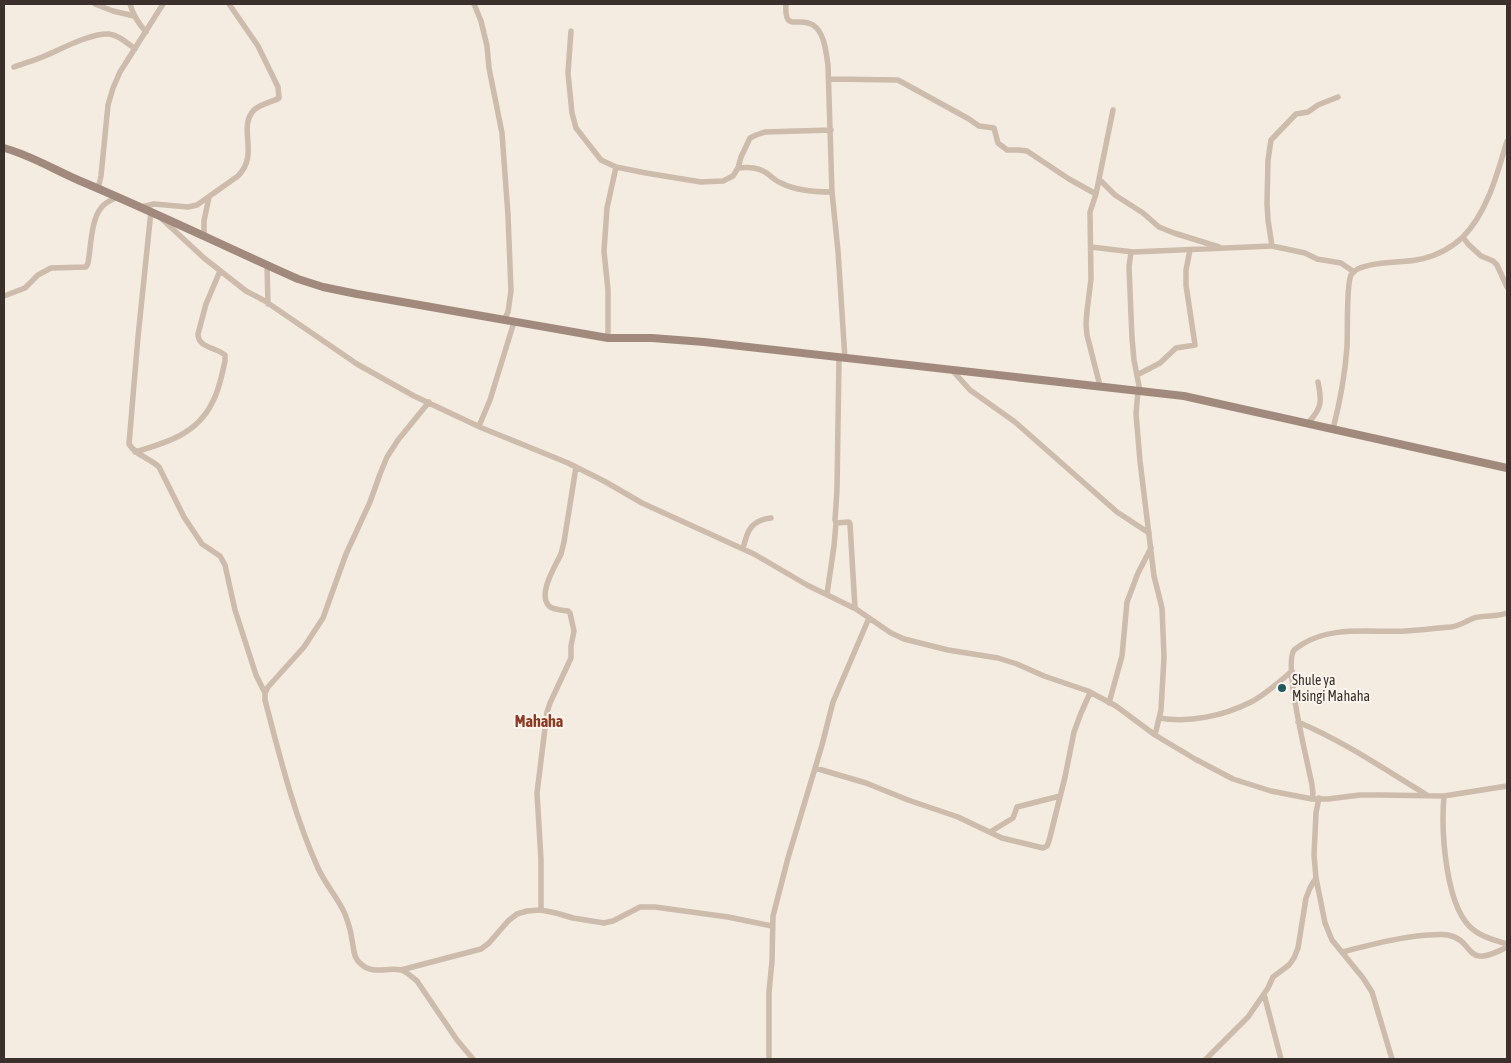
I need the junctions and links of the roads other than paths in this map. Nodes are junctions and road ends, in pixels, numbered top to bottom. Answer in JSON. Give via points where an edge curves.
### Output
{"nodes":[{"id":1,"x":94,"y":4,"type":"edge"},
{"id":2,"x":130,"y":4,"type":"edge"},
{"id":3,"x":163,"y":4,"type":"edge"},
{"id":4,"x":229,"y":4,"type":"edge"},
{"id":5,"x":474,"y":4,"type":"edge"},
{"id":6,"x":786,"y":4,"type":"edge"},
{"id":7,"x":134,"y":16,"type":"junction"},
{"id":8,"x":571,"y":31,"type":"dead end"},
{"id":9,"x":146,"y":32,"type":"junction"},
{"id":10,"x":135,"y":49,"type":"junction"},
{"id":11,"x":14,"y":67,"type":"dead end"},
{"id":12,"x":829,"y":79,"type":"junction"},
{"id":13,"x":1338,"y":96,"type":"dead end"},
{"id":14,"x":1113,"y":110,"type":"dead end"},
{"id":15,"x":831,"y":130,"type":"junction"},
{"id":16,"x":1507,"y":141,"type":"edge"},
{"id":17,"x":4,"y":148,"type":"edge"},
{"id":18,"x":616,"y":167,"type":"junction"},
{"id":19,"x":738,"y":168,"type":"junction"},
{"id":20,"x":1099,"y":179,"type":"junction"},
{"id":21,"x":98,"y":188,"type":"junction"},
{"id":22,"x":832,"y":192,"type":"junction"},
{"id":23,"x":1096,"y":194,"type":"junction"},
{"id":24,"x":118,"y":197,"type":"junction"},
{"id":25,"x":209,"y":197,"type":"junction"},
{"id":26,"x":141,"y":207,"type":"junction"},
{"id":27,"x":154,"y":213,"type":"junction"},
{"id":28,"x":204,"y":236,"type":"junction"},
{"id":29,"x":1463,"y":237,"type":"junction"},
{"id":30,"x":1272,"y":246,"type":"junction"},
{"id":31,"x":1091,"y":247,"type":"junction"},
{"id":32,"x":1224,"y":248,"type":"junction"},
{"id":33,"x":1190,"y":250,"type":"junction"},
{"id":34,"x":1130,"y":252,"type":"junction"},
{"id":35,"x":267,"y":265,"type":"junction"},
{"id":36,"x":220,"y":271,"type":"junction"},
{"id":37,"x":1354,"y":272,"type":"junction"},
{"id":38,"x":1507,"y":287,"type":"edge"},
{"id":39,"x":4,"y":296,"type":"edge"},
{"id":40,"x":268,"y":304,"type":"junction"},
{"id":41,"x":504,"y":320,"type":"junction"},
{"id":42,"x":514,"y":322,"type":"junction"},
{"id":43,"x":608,"y":338,"type":"junction"},
{"id":44,"x":842,"y":359,"type":"junction"},
{"id":45,"x":952,"y":370,"type":"junction"},
{"id":46,"x":1137,"y":374,"type":"junction"},
{"id":47,"x":1318,"y":382,"type":"dead end"},
{"id":48,"x":1100,"y":386,"type":"junction"},
{"id":49,"x":1139,"y":390,"type":"junction"},
{"id":50,"x":429,"y":402,"type":"junction"},
{"id":51,"x":1308,"y":423,"type":"junction"},
{"id":52,"x":479,"y":426,"type":"junction"},
{"id":53,"x":1333,"y":429,"type":"junction"},
{"id":54,"x":135,"y":452,"type":"junction"},
{"id":55,"x":576,"y":467,"type":"junction"},
{"id":56,"x":1507,"y":468,"type":"edge"},
{"id":57,"x":771,"y":518,"type":"dead end"},
{"id":58,"x":836,"y":523,"type":"junction"},
{"id":59,"x":1149,"y":533,"type":"junction"},
{"id":60,"x":1151,"y":548,"type":"junction"},
{"id":61,"x":742,"y":549,"type":"junction"},
{"id":62,"x":826,"y":594,"type":"junction"},
{"id":63,"x":855,"y":608,"type":"junction"},
{"id":64,"x":1507,"y":613,"type":"edge"},
{"id":65,"x":869,"y":618,"type":"junction"},
{"id":66,"x":1292,"y":671,"type":"junction"},
{"id":67,"x":265,"y":693,"type":"junction"},
{"id":68,"x":1090,"y":693,"type":"junction"},
{"id":69,"x":1109,"y":703,"type":"junction"},
{"id":70,"x":1159,"y":718,"type":"junction"},
{"id":71,"x":1298,"y":722,"type":"junction"},
{"id":72,"x":1155,"y":735,"type":"junction"},
{"id":73,"x":815,"y":768,"type":"junction"},
{"id":74,"x":1507,"y":786,"type":"edge"},
{"id":75,"x":1427,"y":795,"type":"junction"},
{"id":76,"x":1060,"y":796,"type":"junction"},
{"id":77,"x":1444,"y":796,"type":"junction"},
{"id":78,"x":1316,"y":799,"type":"junction"},
{"id":79,"x":990,"y":832,"type":"junction"},
{"id":80,"x":1316,"y":878,"type":"junction"},
{"id":81,"x":541,"y":910,"type":"junction"},
{"id":82,"x":772,"y":926,"type":"junction"},
{"id":83,"x":1507,"y":946,"type":"edge"},
{"id":84,"x":1342,"y":952,"type":"junction"},
{"id":85,"x":401,"y":970,"type":"junction"},
{"id":86,"x":1264,"y":994,"type":"junction"},
{"id":87,"x":473,"y":1059,"type":"edge"},
{"id":88,"x":769,"y":1059,"type":"edge"},
{"id":89,"x":1206,"y":1059,"type":"edge"},
{"id":90,"x":1280,"y":1059,"type":"edge"},
{"id":91,"x":1392,"y":1059,"type":"edge"}],
"edges":[{"from":1,"to":7,"type":"street"},
{"from":2,"to":7,"type":"street"},
{"from":3,"to":9,"type":"street"},
{"from":4,"to":25,"type":"street","via":[[258,46],[278,87],[279,98],[253,111],[246,131],[249,155],[244,170]]},
{"from":5,"to":41,"type":"street","via":[[487,46],[502,133],[511,291]]},
{"from":6,"to":12,"type":"street","via":[[789,21],[814,26],[821,36]]},
{"from":7,"to":9,"type":"street"},
{"from":8,"to":18,"type":"street","via":[[568,73],[576,128],[601,160]]},
{"from":9,"to":10,"type":"street"},
{"from":10,"to":11,"type":"street","via":[[124,40],[107,34],[79,41]]},
{"from":10,"to":21,"type":"street","via":[[120,72],[108,106]]},
{"from":12,"to":15,"type":"street"},
{"from":12,"to":23,"type":"street","via":[[898,80],[979,126],[994,128],[998,143],[1007,150],[1027,151]]},
{"from":13,"to":30,"type":"street","via":[[1308,112],[1296,114],[1271,140],[1268,220]]},
{"from":14,"to":20,"type":"street"},
{"from":15,"to":19,"type":"street","via":[[756,134],[744,148]]},
{"from":15,"to":22,"type":"street"},
{"from":16,"to":29,"type":"street","via":[[1487,201]]},
{"from":17,"to":21,"type":"main road"},
{"from":18,"to":19,"type":"street","via":[[701,182],[723,181],[733,176]]},
{"from":18,"to":43,"type":"street","via":[[607,208],[604,251]]},
{"from":19,"to":22,"type":"street","via":[[760,169],[791,187]]},
{"from":20,"to":23,"type":"street"},
{"from":20,"to":32,"type":"street","via":[[1159,227]]},
{"from":21,"to":24,"type":"main road"},
{"from":22,"to":44,"type":"street"},
{"from":23,"to":31,"type":"street","via":[[1090,212]]},
{"from":24,"to":26,"type":"main road"},
{"from":24,"to":39,"type":"street","via":[[102,206],[96,216],[86,266],[51,268],[38,274],[25,288]]},
{"from":25,"to":26,"type":"street","via":[[188,207],[154,204]]},
{"from":25,"to":28,"type":"street"},
{"from":26,"to":27,"type":"main road"},
{"from":27,"to":28,"type":"main road"},
{"from":27,"to":36,"type":"street"},
{"from":27,"to":54,"type":"street","via":[[129,440]]},
{"from":28,"to":35,"type":"main road"},
{"from":29,"to":37,"type":"street","via":[[1441,253],[1416,260],[1372,265]]},
{"from":29,"to":38,"type":"street","via":[[1481,256],[1498,265]]},
{"from":30,"to":32,"type":"street"},
{"from":30,"to":37,"type":"street","via":[[1341,263]]},
{"from":31,"to":34,"type":"street"},
{"from":31,"to":48,"type":"street","via":[[1086,324]]},
{"from":32,"to":33,"type":"street"},
{"from":33,"to":34,"type":"street"},
{"from":33,"to":46,"type":"street","via":[[1186,285],[1195,345],[1176,348],[1160,363]]},
{"from":34,"to":46,"type":"street","via":[[1129,296]]},
{"from":35,"to":40,"type":"street"},
{"from":35,"to":41,"type":"main road","via":[[323,286]]},
{"from":36,"to":40,"type":"street"},
{"from":36,"to":54,"type":"street","via":[[198,334],[200,342],[224,355],[224,367],[213,402],[196,425],[179,437]]},
{"from":37,"to":53,"type":"street","via":[[1349,287],[1346,363]]},
{"from":40,"to":50,"type":"street","via":[[357,364]]},
{"from":41,"to":42,"type":"main road"},
{"from":42,"to":43,"type":"main road"},
{"from":42,"to":52,"type":"street"},
{"from":43,"to":44,"type":"main road","via":[[704,342]]},
{"from":44,"to":45,"type":"main road"},
{"from":44,"to":58,"type":"street"},
{"from":45,"to":48,"type":"main road"},
{"from":45,"to":59,"type":"street","via":[[970,390],[1015,422],[1116,512]]},
{"from":46,"to":49,"type":"street"},
{"from":47,"to":51,"type":"street","via":[[1319,408]]},
{"from":48,"to":49,"type":"main road"},
{"from":49,"to":51,"type":"main road","via":[[1184,396]]},
{"from":49,"to":59,"type":"street","via":[[1136,414]]},
{"from":50,"to":52,"type":"street"},
{"from":50,"to":67,"type":"street","via":[[387,457],[323,618],[304,647]]},
{"from":51,"to":53,"type":"main road"},
{"from":52,"to":55,"type":"street"},
{"from":53,"to":56,"type":"main road"},
{"from":54,"to":67,"type":"street","via":[[159,467],[184,517],[202,544],[220,556],[225,565],[235,610]]},
{"from":55,"to":61,"type":"street","via":[[642,503]]},
{"from":55,"to":81,"type":"street","via":[[564,542],[550,576],[546,597],[548,606],[570,613],[574,632],[571,658],[547,712],[537,793]]},
{"from":57,"to":61,"type":"street","via":[[754,524]]},
{"from":58,"to":62,"type":"street"},
{"from":58,"to":63,"type":"street","via":[[850,524]]},
{"from":59,"to":60,"type":"street"},
{"from":60,"to":69,"type":"street","via":[[1127,602],[1122,656]]},
{"from":60,"to":70,"type":"street","via":[[1162,608],[1164,657]]},
{"from":61,"to":62,"type":"street"},
{"from":62,"to":63,"type":"street"},
{"from":63,"to":65,"type":"street"},
{"from":64,"to":66,"type":"street","via":[[1473,618],[1451,627],[1320,635],[1295,649]]},
{"from":65,"to":68,"type":"street","via":[[904,639],[998,658]]},
{"from":65,"to":73,"type":"street","via":[[833,702]]},
{"from":66,"to":70,"type":"street","via":[[1251,702],[1233,710],[1176,721]]},
{"from":66,"to":71,"type":"street"},
{"from":67,"to":85,"type":"street","via":[[281,760],[305,834],[318,869],[344,912],[354,956],[365,968]]},
{"from":68,"to":69,"type":"street"},
{"from":68,"to":76,"type":"street","via":[[1074,732]]},
{"from":69,"to":72,"type":"street"},
{"from":70,"to":72,"type":"street"},
{"from":71,"to":75,"type":"street","via":[[1333,738]]},
{"from":71,"to":78,"type":"street"},
{"from":72,"to":78,"type":"street","via":[[1233,779],[1271,791]]},
{"from":73,"to":79,"type":"street","via":[[958,817]]},
{"from":73,"to":82,"type":"street","via":[[774,909]]},
{"from":74,"to":77,"type":"street"},
{"from":75,"to":77,"type":"street"},
{"from":75,"to":78,"type":"street"},
{"from":76,"to":79,"type":"street","via":[[1017,807],[1013,818]]},
{"from":76,"to":79,"type":"street","via":[[1045,848],[1022,844]]},
{"from":77,"to":83,"type":"street","via":[[1442,817],[1453,899],[1476,932]]},
{"from":78,"to":80,"type":"street"},
{"from":80,"to":84,"type":"street","via":[[1325,924]]},
{"from":80,"to":86,"type":"street","via":[[1306,898],[1294,958],[1273,977]]},
{"from":81,"to":82,"type":"street","via":[[604,923],[613,922],[640,907],[655,907]]},
{"from":81,"to":85,"type":"street","via":[[517,914],[481,949]]},
{"from":82,"to":88,"type":"street"},
{"from":83,"to":84,"type":"street","via":[[1495,954],[1481,957],[1470,952],[1458,940],[1440,935],[1402,939]]},
{"from":84,"to":91,"type":"street","via":[[1372,992]]},
{"from":85,"to":87,"type":"street","via":[[417,981]]},
{"from":86,"to":89,"type":"street","via":[[1248,1017]]},
{"from":86,"to":90,"type":"street"}]}
